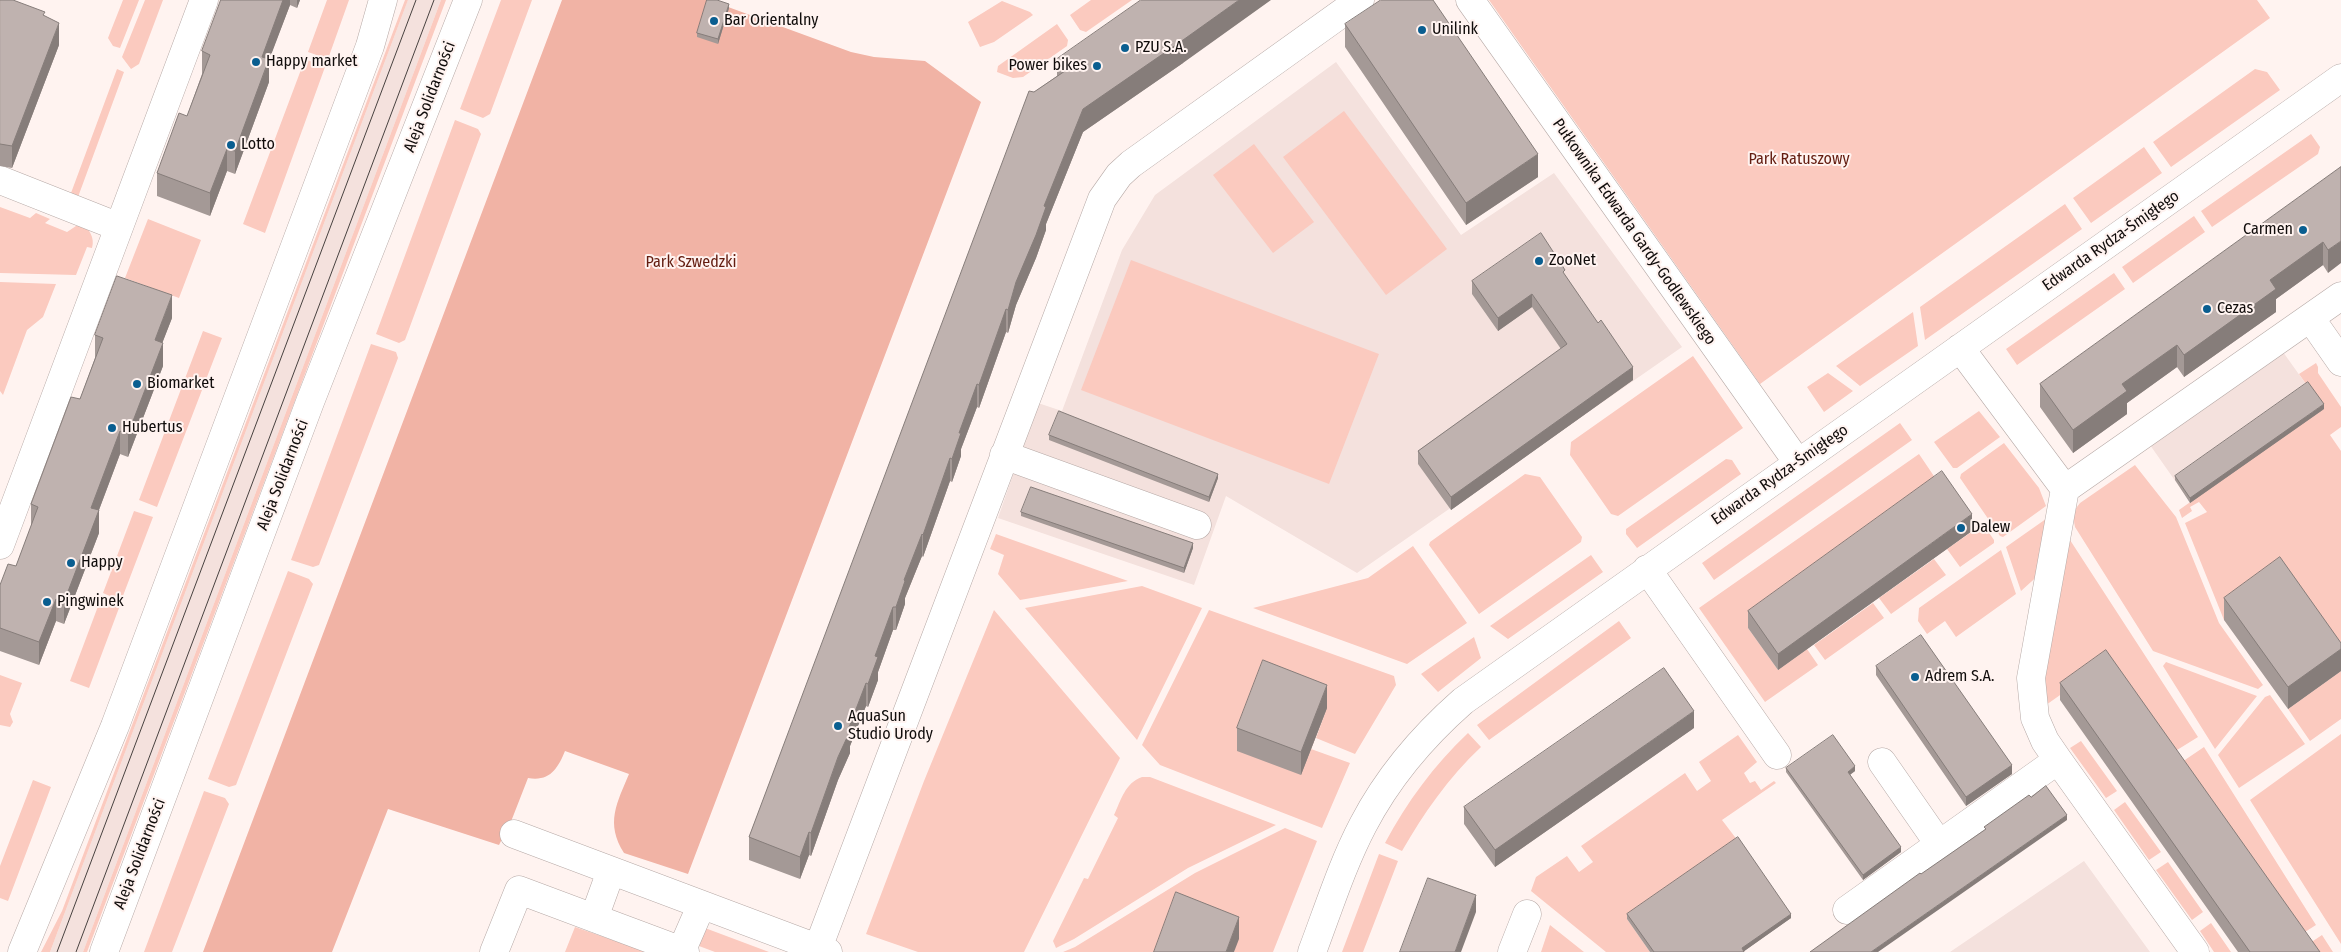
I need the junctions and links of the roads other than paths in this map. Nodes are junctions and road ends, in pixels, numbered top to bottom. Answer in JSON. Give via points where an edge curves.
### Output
{"nodes":[{"id":1,"x":204,"y":0,"type":"edge"},
{"id":2,"x":383,"y":0,"type":"edge"},
{"id":3,"x":468,"y":0,"type":"edge"},
{"id":4,"x":1360,"y":0,"type":"edge"},
{"id":5,"x":1470,"y":0,"type":"edge"},
{"id":6,"x":2341,"y":78,"type":"edge"},
{"id":7,"x":0,"y":180,"type":"edge"},
{"id":8,"x":119,"y":227,"type":"junction"},
{"id":9,"x":2341,"y":296,"type":"edge"},
{"id":10,"x":2310,"y":319,"type":"junction"},
{"id":11,"x":1960,"y":348,"type":"junction"},
{"id":12,"x":2341,"y":362,"type":"edge"},
{"id":13,"x":1004,"y":455,"type":"junction"},
{"id":14,"x":1798,"y":463,"type":"junction"},
{"id":15,"x":2065,"y":489,"type":"junction"},
{"id":16,"x":1197,"y":525,"type":"dead end"},
{"id":17,"x":0,"y":544,"type":"edge"},
{"id":18,"x":1647,"y":569,"type":"junction"},
{"id":19,"x":1777,"y":756,"type":"dead end"},
{"id":20,"x":2058,"y":760,"type":"junction"},
{"id":21,"x":1882,"y":762,"type":"dead end"},
{"id":22,"x":514,"y":834,"type":"dead end"},
{"id":23,"x":1939,"y":844,"type":"junction"},
{"id":24,"x":611,"y":871,"type":"junction"},
{"id":25,"x":701,"y":906,"type":"junction"},
{"id":26,"x":1847,"y":910,"type":"dead end"},
{"id":27,"x":1527,"y":914,"type":"dead end"},
{"id":28,"x":594,"y":918,"type":"junction"},
{"id":29,"x":823,"y":950,"type":"edge"},
{"id":30,"x":683,"y":951,"type":"edge"},
{"id":31,"x":22,"y":952,"type":"edge"},
{"id":32,"x":104,"y":952,"type":"edge"},
{"id":33,"x":494,"y":952,"type":"edge"},
{"id":34,"x":1312,"y":952,"type":"edge"},
{"id":35,"x":1512,"y":952,"type":"edge"},
{"id":36,"x":2195,"y":952,"type":"edge"}],
"edges":[{"from":1,"to":8,"type":"street"},
{"from":2,"to":31,"type":"street","via":[[370,46],[115,726]]},
{"from":3,"to":32,"type":"street","name":"Aleja Solidarności","via":[[310,402]]},
{"from":4,"to":13,"type":"street","via":[[1131,164],[1110,185],[1094,215]]},
{"from":5,"to":14,"type":"street","name":"Pułkownika Edwarda Gardy-Godlewskiego"},
{"from":6,"to":11,"type":"street","name":"Edwarda Rydza-Śmigłego"},
{"from":7,"to":8,"type":"street"},
{"from":8,"to":17,"type":"street"},
{"from":9,"to":10,"type":"street"},
{"from":10,"to":12,"type":"street"},
{"from":10,"to":15,"type":"street"},
{"from":11,"to":14,"type":"street","name":"Edwarda Rydza-Śmigłego"},
{"from":11,"to":15,"type":"street"},
{"from":13,"to":16,"type":"street"},
{"from":13,"to":29,"type":"street"},
{"from":14,"to":18,"type":"street","name":"Edwarda Rydza-Śmigłego"},
{"from":15,"to":20,"type":"street","via":[[2030,678],[2035,718]]},
{"from":18,"to":19,"type":"street"},
{"from":18,"to":34,"type":"street","name":"Edwarda Rydza-Śmigłego","via":[[1478,690],[1421,741],[1397,771],[1362,826]]},
{"from":20,"to":23,"type":"street"},
{"from":20,"to":36,"type":"street"},
{"from":21,"to":23,"type":"street"},
{"from":22,"to":24,"type":"street"},
{"from":23,"to":26,"type":"street"},
{"from":24,"to":25,"type":"street"},
{"from":24,"to":28,"type":"street"},
{"from":25,"to":29,"type":"street"},
{"from":25,"to":30,"type":"street"},
{"from":27,"to":35,"type":"street"},
{"from":28,"to":30,"type":"street"},
{"from":28,"to":33,"type":"street","via":[[519,890]]}]}
